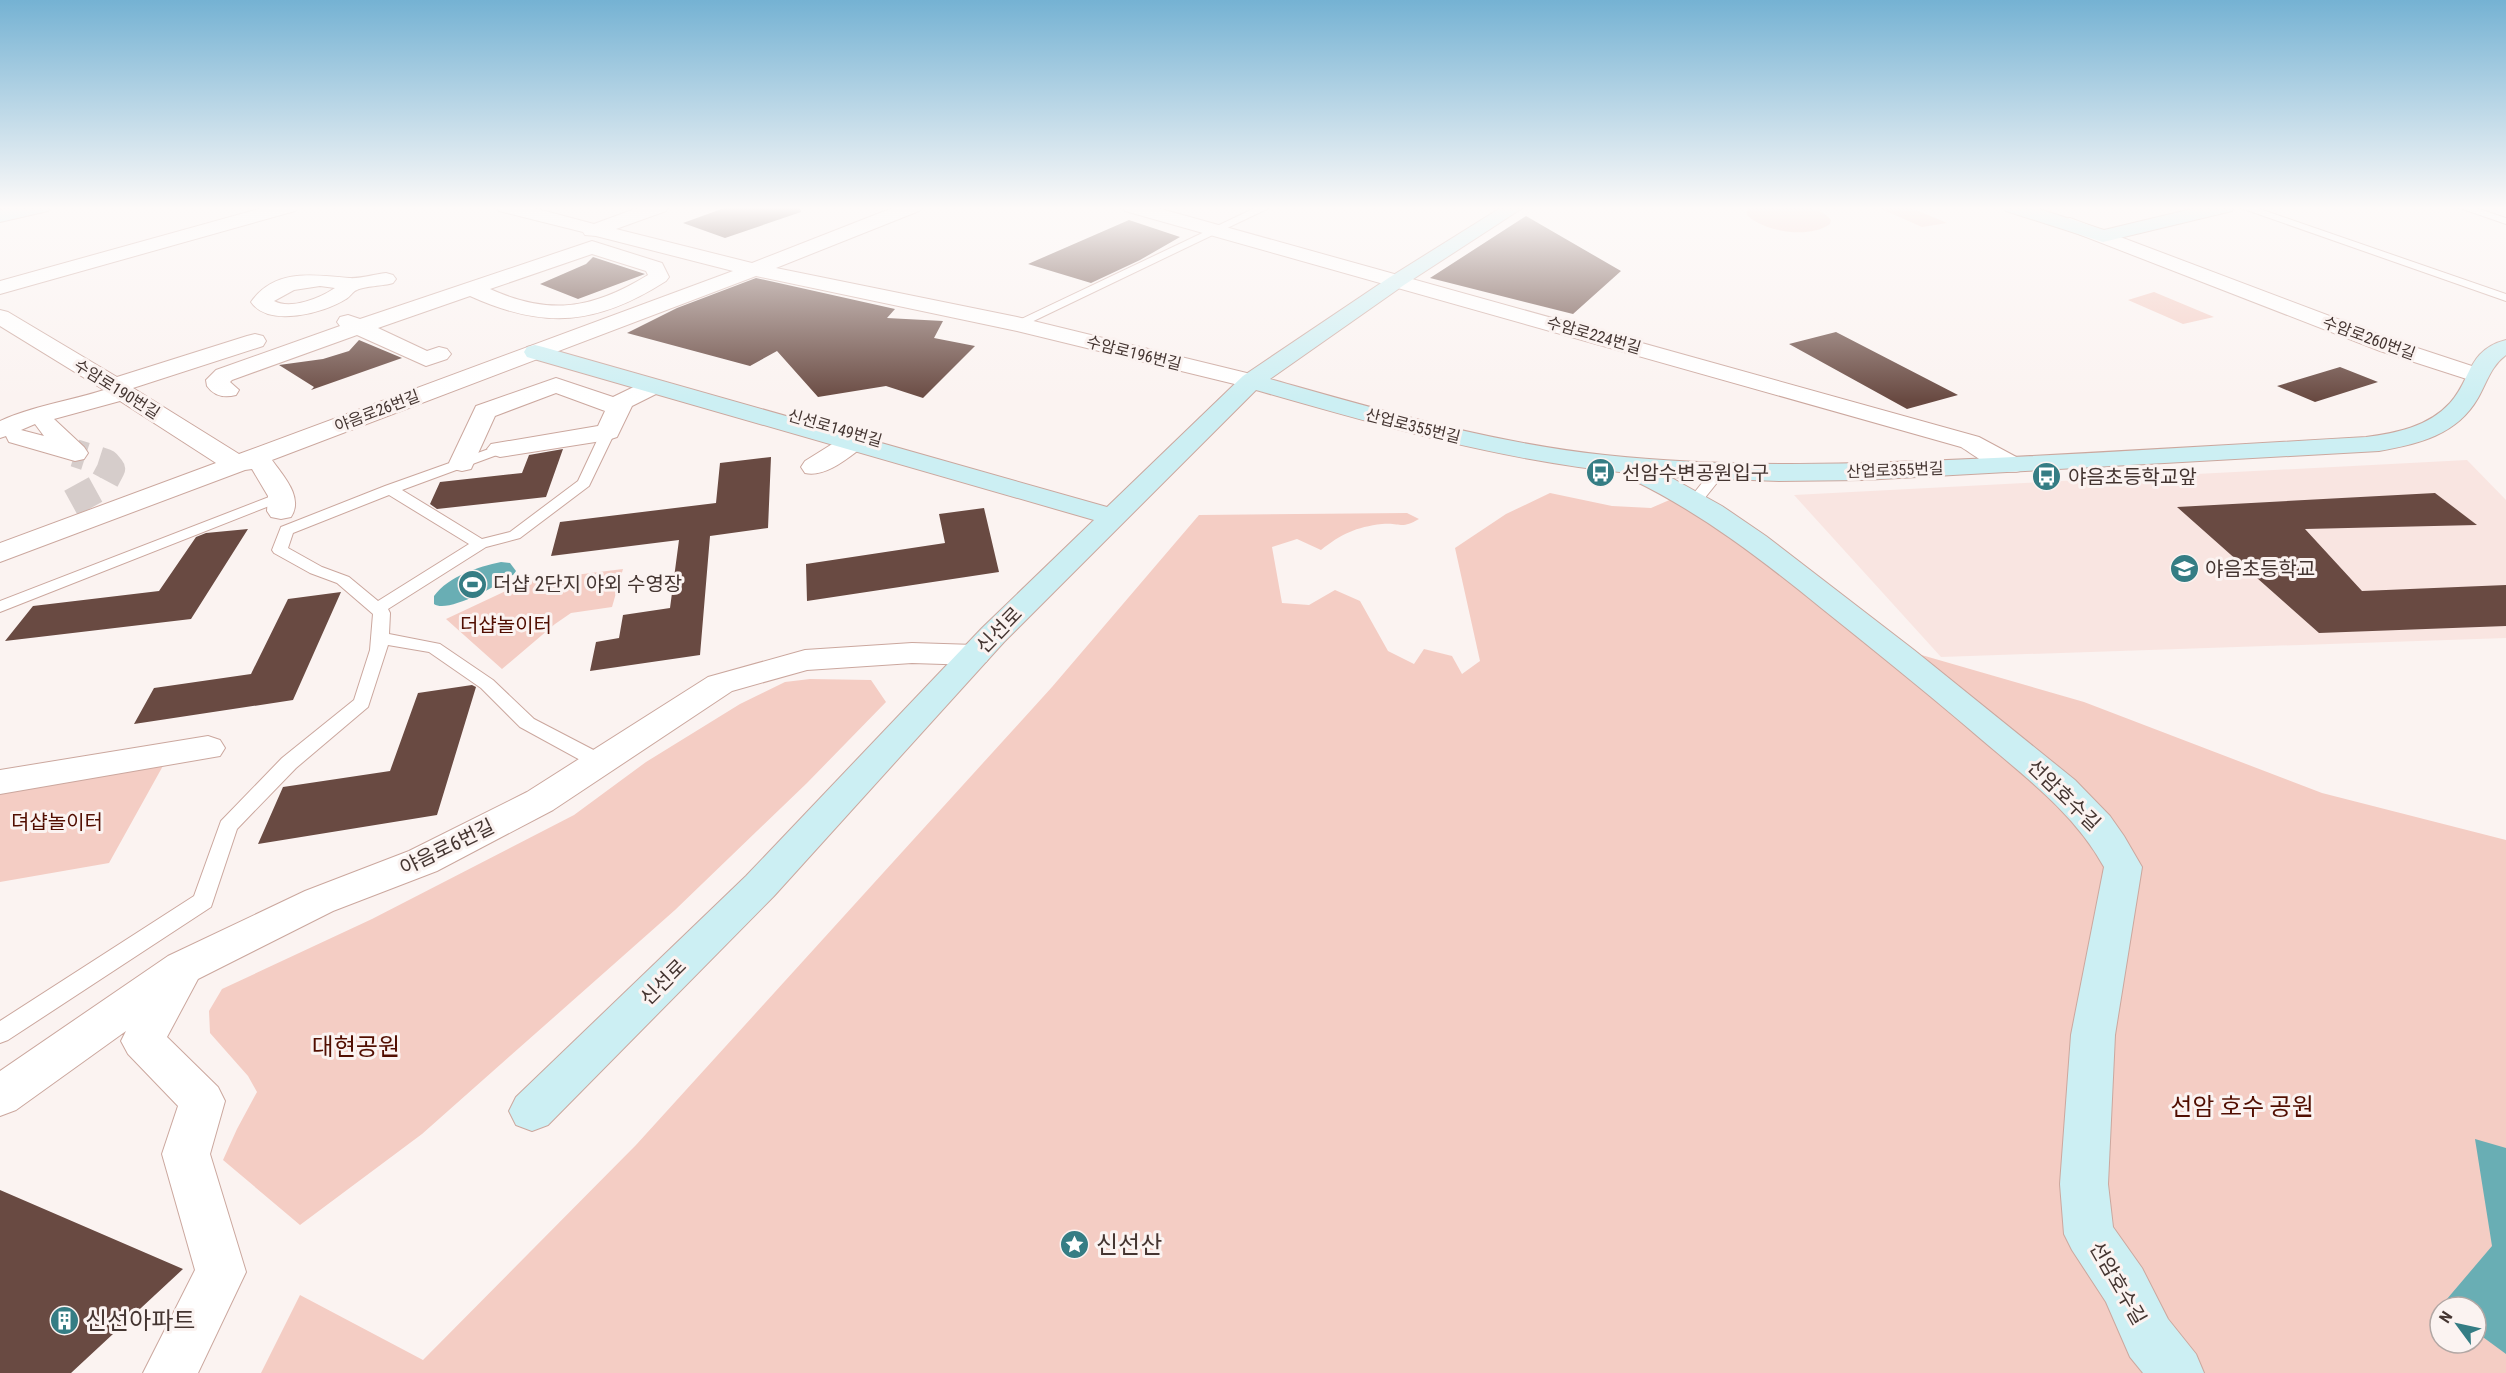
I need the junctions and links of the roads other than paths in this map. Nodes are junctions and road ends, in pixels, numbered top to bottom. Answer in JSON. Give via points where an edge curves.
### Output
{"nodes":[{"id":1,"x":60,"y":271,"type":"edge"},
{"id":2,"x":468,"y":271,"type":"edge"},
{"id":3,"x":521,"y":271,"type":"edge"},
{"id":4,"x":657,"y":271,"type":"edge"},
{"id":5,"x":751,"y":271,"type":"edge"},
{"id":6,"x":759,"y":271,"type":"edge"},
{"id":7,"x":1130,"y":271,"type":"edge"},
{"id":8,"x":1361,"y":271,"type":"edge"},
{"id":9,"x":1413,"y":271,"type":"edge"},
{"id":10,"x":2194,"y":271,"type":"edge"},
{"id":11,"x":2428,"y":271,"type":"edge"},
{"id":12,"x":386,"y":279,"type":"dead end"},
{"id":13,"x":1397,"y":281,"type":"junction"},
{"id":14,"x":345,"y":285,"type":"junction"},
{"id":15,"x":0,"y":288,"type":"edge"},
{"id":16,"x":471,"y":288,"type":"junction"},
{"id":17,"x":2506,"y":298,"type":"edge"},
{"id":18,"x":310,"y":307,"type":"junction"},
{"id":19,"x":333,"y":315,"type":"junction"},
{"id":20,"x":0,"y":316,"type":"edge"},
{"id":21,"x":1017,"y":324,"type":"junction"},
{"id":22,"x":358,"y":327,"type":"junction"},
{"id":23,"x":2506,"y":346,"type":"edge"},
{"id":24,"x":542,"y":349,"type":"junction"},
{"id":25,"x":439,"y":354,"type":"dead end"},
{"id":26,"x":2476,"y":375,"type":"junction"},
{"id":27,"x":1251,"y":381,"type":"junction"},
{"id":28,"x":652,"y":387,"type":"junction"},
{"id":29,"x":119,"y":389,"type":"junction"},
{"id":30,"x":227,"y":390,"type":"dead end"},
{"id":31,"x":619,"y":408,"type":"junction"},
{"id":32,"x":69,"y":409,"type":"junction"},
{"id":33,"x":47,"y":425,"type":"junction"},
{"id":34,"x":608,"y":432,"type":"junction"},
{"id":35,"x":6,"y":436,"type":"edge"},
{"id":36,"x":856,"y":439,"type":"junction"},
{"id":37,"x":1970,"y":442,"type":"junction"},
{"id":38,"x":500,"y":449,"type":"joint"},
{"id":39,"x":462,"y":462,"type":"junction"},
{"id":40,"x":234,"y":464,"type":"junction"},
{"id":41,"x":1618,"y":464,"type":"junction"},
{"id":42,"x":2011,"y":465,"type":"junction"},
{"id":43,"x":814,"y":467,"type":"dead end"},
{"id":44,"x":1964,"y":467,"type":"junction"},
{"id":45,"x":1707,"y":486,"type":"junction"},
{"id":46,"x":390,"y":489,"type":"junction"},
{"id":47,"x":282,"y":504,"type":"joint"},
{"id":48,"x":1117,"y":513,"type":"junction"},
{"id":49,"x":480,"y":544,"type":"junction"},
{"id":50,"x":0,"y":552,"type":"edge"},
{"id":51,"x":0,"y":607,"type":"edge"},
{"id":52,"x":378,"y":608,"type":"junction"},
{"id":53,"x":380,"y":638,"type":"junction"},
{"id":54,"x":975,"y":655,"type":"junction"},
{"id":55,"x":208,"y":748,"type":"dead end"},
{"id":56,"x":600,"y":762,"type":"junction"},
{"id":57,"x":0,"y":782,"type":"edge"},
{"id":58,"x":183,"y":968,"type":"junction"},
{"id":59,"x":0,"y":1033,"type":"edge"},
{"id":60,"x":0,"y":1096,"type":"edge"},
{"id":61,"x":532,"y":1112,"type":"dead end"},
{"id":62,"x":170,"y":1373,"type":"edge"},
{"id":63,"x":2177,"y":1373,"type":"edge"}],
"edges":[{"from":1,"to":15,"type":"street"},
{"from":2,"to":19,"type":"street"},
{"from":3,"to":16,"type":"street"},
{"from":4,"to":16,"type":"street","via":[[659,276],[640,290],[607,302],[555,312],[511,305]]},
{"from":5,"to":24,"type":"street","name":"야음로26번길"},
{"from":6,"to":21,"type":"street","name":"수암로196번길"},
{"from":7,"to":21,"type":"lane"},
{"from":8,"to":13,"type":"street","name":"수암로224번길"},
{"from":9,"to":13,"type":"street","name":"신선로"},
{"from":10,"to":26,"type":"street","name":"수암로260번길","via":[[2388,346]]},
{"from":11,"to":17,"type":"lane"},
{"from":12,"to":14,"type":"street"},
{"from":13,"to":27,"type":"street","name":"신선로"},
{"from":13,"to":37,"type":"street","name":"수암로224번길"},
{"from":14,"to":18,"type":"street","via":[[334,299]]},
{"from":14,"to":18,"type":"street","via":[[332,280],[294,284],[271,292],[262,302],[272,308]]},
{"from":16,"to":22,"type":"street"},
{"from":18,"to":19,"type":"street"},
{"from":19,"to":22,"type":"street"},
{"from":19,"to":29,"type":"street"},
{"from":20,"to":29,"type":"street","name":"수암로190번길"},
{"from":21,"to":27,"type":"street","name":"수암로196번길"},
{"from":22,"to":25,"type":"street","via":[[426,359]]},
{"from":22,"to":30,"type":"street","via":[[224,375],[218,380],[219,386]]},
{"from":23,"to":26,"type":"street","name":"산업로355번길","via":[[2497,350]]},
{"from":24,"to":28,"type":"street"},
{"from":24,"to":36,"type":"street","name":"신선로149번길"},
{"from":24,"to":40,"type":"street","name":"야음로26번길"},
{"from":26,"to":42,"type":"street","name":"산업로355번길","via":[[2460,407],[2439,425],[2399,440]]},
{"from":27,"to":41,"type":"street","name":"산업로355번길","via":[[1418,429]]},
{"from":27,"to":48,"type":"street","name":"신선로"},
{"from":28,"to":31,"type":"street","via":[[622,402]]},
{"from":28,"to":36,"type":"street"},
{"from":29,"to":32,"type":"street"},
{"from":29,"to":40,"type":"street","name":"수암로190번길"},
{"from":31,"to":34,"type":"street"},
{"from":31,"to":39,"type":"street","via":[[556,386],[485,411]]},
{"from":32,"to":33,"type":"street"},
{"from":32,"to":35,"type":"street","via":[[32,416]]},
{"from":33,"to":35,"type":"street"},
{"from":33,"to":35,"type":"street","via":[[75,453]]},
{"from":34,"to":38,"type":"street"},
{"from":34,"to":49,"type":"lane","via":[[584,483],[515,535]]},
{"from":36,"to":43,"type":"street"},
{"from":36,"to":48,"type":"street"},
{"from":37,"to":42,"type":"street","name":"수암로224번길"},
{"from":37,"to":44,"type":"street"},
{"from":38,"to":39,"type":"lane"},
{"from":39,"to":46,"type":"lane"},
{"from":40,"to":47,"type":"street","via":[[261,461]]},
{"from":40,"to":50,"type":"street","name":"야음로26번길"},
{"from":41,"to":45,"type":"street","name":"산업로355번길","via":[[1653,468]]},
{"from":41,"to":45,"type":"street","name":"선암호수길","via":[[1673,488]]},
{"from":42,"to":44,"type":"street","name":"산업로355번길"},
{"from":44,"to":45,"type":"street","name":"산업로355번길","via":[[1765,473]]},
{"from":45,"to":63,"type":"street","name":"선암호수길","via":[[1741,530],[2024,755],[2112,843],[2123,867],[2093,1035],[2084,1184],[2089,1234],[2124,1285],[2149,1338]]},
{"from":46,"to":49,"type":"lane"},
{"from":46,"to":52,"type":"lane","via":[[286,530],[280,550],[343,580]]},
{"from":47,"to":51,"type":"lane"},
{"from":48,"to":54,"type":"street","name":"신선로"},
{"from":49,"to":52,"type":"lane"},
{"from":52,"to":53,"type":"lane","via":[[382,613]]},
{"from":53,"to":56,"type":"lane","via":[[434,648],[487,684],[527,723]]},
{"from":53,"to":59,"type":"lane","via":[[362,703],[289,763],[228,826],[203,901]]},
{"from":54,"to":56,"type":"street","name":"야음로6번길","via":[[912,652],[805,660],[720,684]]},
{"from":54,"to":61,"type":"street","name":"신선로","via":[[760,886]]},
{"from":55,"to":57,"type":"street"},
{"from":56,"to":58,"type":"street","name":"야음로6번길","via":[[540,801],[423,861],[319,901]]},
{"from":58,"to":60,"type":"street","name":"야음로6번길"},
{"from":58,"to":62,"type":"street","via":[[143,1041],[202,1101],[186,1154],[220,1272]]}]}
